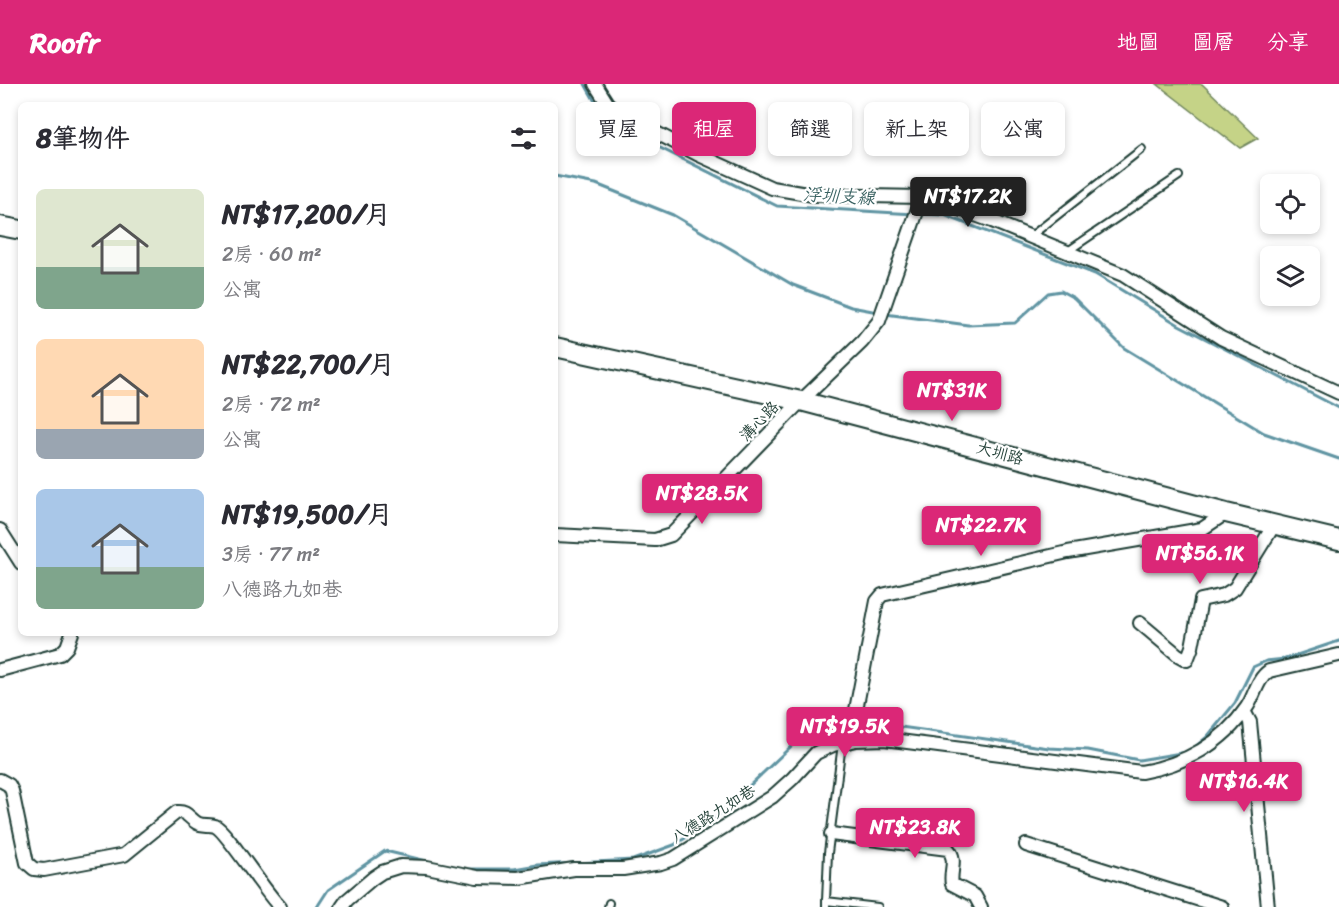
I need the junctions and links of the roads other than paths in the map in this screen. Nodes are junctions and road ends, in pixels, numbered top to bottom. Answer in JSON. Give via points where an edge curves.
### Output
{"nodes":[{"id":1,"x":595,"y":84,"type":"edge"},
{"id":2,"x":1142,"y":149,"type":"dead end"},
{"id":3,"x":1179,"y":176,"type":"dead end"},
{"id":4,"x":922,"y":197,"type":"junction"},
{"id":5,"x":0,"y":225,"type":"edge"},
{"id":6,"x":18,"y":229,"type":"edge"},
{"id":7,"x":1030,"y":236,"type":"junction"},
{"id":8,"x":1067,"y":252,"type":"junction"},
{"id":9,"x":558,"y":348,"type":"edge"},
{"id":10,"x":1339,"y":393,"type":"edge"},
{"id":11,"x":801,"y":401,"type":"junction"},
{"id":12,"x":1226,"y":513,"type":"junction"},
{"id":13,"x":1274,"y":525,"type":"junction"},
{"id":14,"x":0,"y":530,"type":"edge"},
{"id":15,"x":558,"y":535,"type":"edge"},
{"id":16,"x":1339,"y":540,"type":"edge"},
{"id":17,"x":18,"y":558,"type":"edge"},
{"id":18,"x":1140,"y":623,"type":"dead end"},
{"id":19,"x":71,"y":636,"type":"edge"},
{"id":20,"x":1339,"y":655,"type":"edge"},
{"id":21,"x":0,"y":670,"type":"edge"},
{"id":22,"x":1244,"y":711,"type":"junction"},
{"id":23,"x":845,"y":743,"type":"junction"},
{"id":24,"x":0,"y":780,"type":"edge"},
{"id":25,"x":831,"y":834,"type":"junction"},
{"id":26,"x":1026,"y":845,"type":"dead end"},
{"id":27,"x":826,"y":904,"type":"edge"},
{"id":28,"x":280,"y":907,"type":"edge"},
{"id":29,"x":342,"y":907,"type":"edge"},
{"id":30,"x":878,"y":907,"type":"edge"},
{"id":31,"x":981,"y":907,"type":"edge"},
{"id":32,"x":1222,"y":907,"type":"edge"},
{"id":33,"x":1268,"y":907,"type":"edge"}],
"edges":[{"from":1,"to":4,"type":"street","via":[[613,109],[627,118],[772,188],[813,195]]},
{"from":2,"to":7,"type":"lane"},
{"from":3,"to":8,"type":"lane"},
{"from":4,"to":7,"type":"street"},
{"from":4,"to":11,"type":"street","name":"溝心路","via":[[882,313],[862,342]]},
{"from":5,"to":6,"type":"street"},
{"from":7,"to":8,"type":"street"},
{"from":8,"to":10,"type":"street","via":[[1123,275],[1221,338]]},
{"from":9,"to":11,"type":"street","name":"大圳路"},
{"from":11,"to":12,"type":"street","name":"大圳路"},
{"from":11,"to":15,"type":"street","name":"溝心路","via":[[666,538]]},
{"from":12,"to":13,"type":"street","name":"大圳路"},
{"from":12,"to":23,"type":"street","via":[[1202,529],[1068,552],[882,595],[877,601],[852,730]]},
{"from":13,"to":16,"type":"street","name":"大圳路"},
{"from":13,"to":18,"type":"street","via":[[1235,588],[1202,600],[1187,660]]},
{"from":14,"to":17,"type":"street"},
{"from":19,"to":21,"type":"street","via":[[60,654]]},
{"from":20,"to":22,"type":"street","name":"八德路九如巷","via":[[1269,671]]},
{"from":22,"to":23,"type":"street","name":"八德路九如巷","via":[[1201,752],[1141,772],[884,739]]},
{"from":22,"to":33,"type":"street","via":[[1251,722]]},
{"from":23,"to":25,"type":"lane"},
{"from":23,"to":29,"type":"street","name":"八德路九如巷","via":[[816,753],[772,797],[673,859],[636,868],[574,869],[518,878],[477,877],[401,866],[373,878]]},
{"from":24,"to":28,"type":"street","via":[[11,788],[27,863],[34,869],[124,855],[180,811],[195,822],[214,825],[222,832]]},
{"from":25,"to":27,"type":"lane"},
{"from":25,"to":31,"type":"street","via":[[945,848],[953,856],[952,884],[975,896]]},
{"from":26,"to":32,"type":"street"},
{"from":27,"to":30,"type":"lane"}]}
